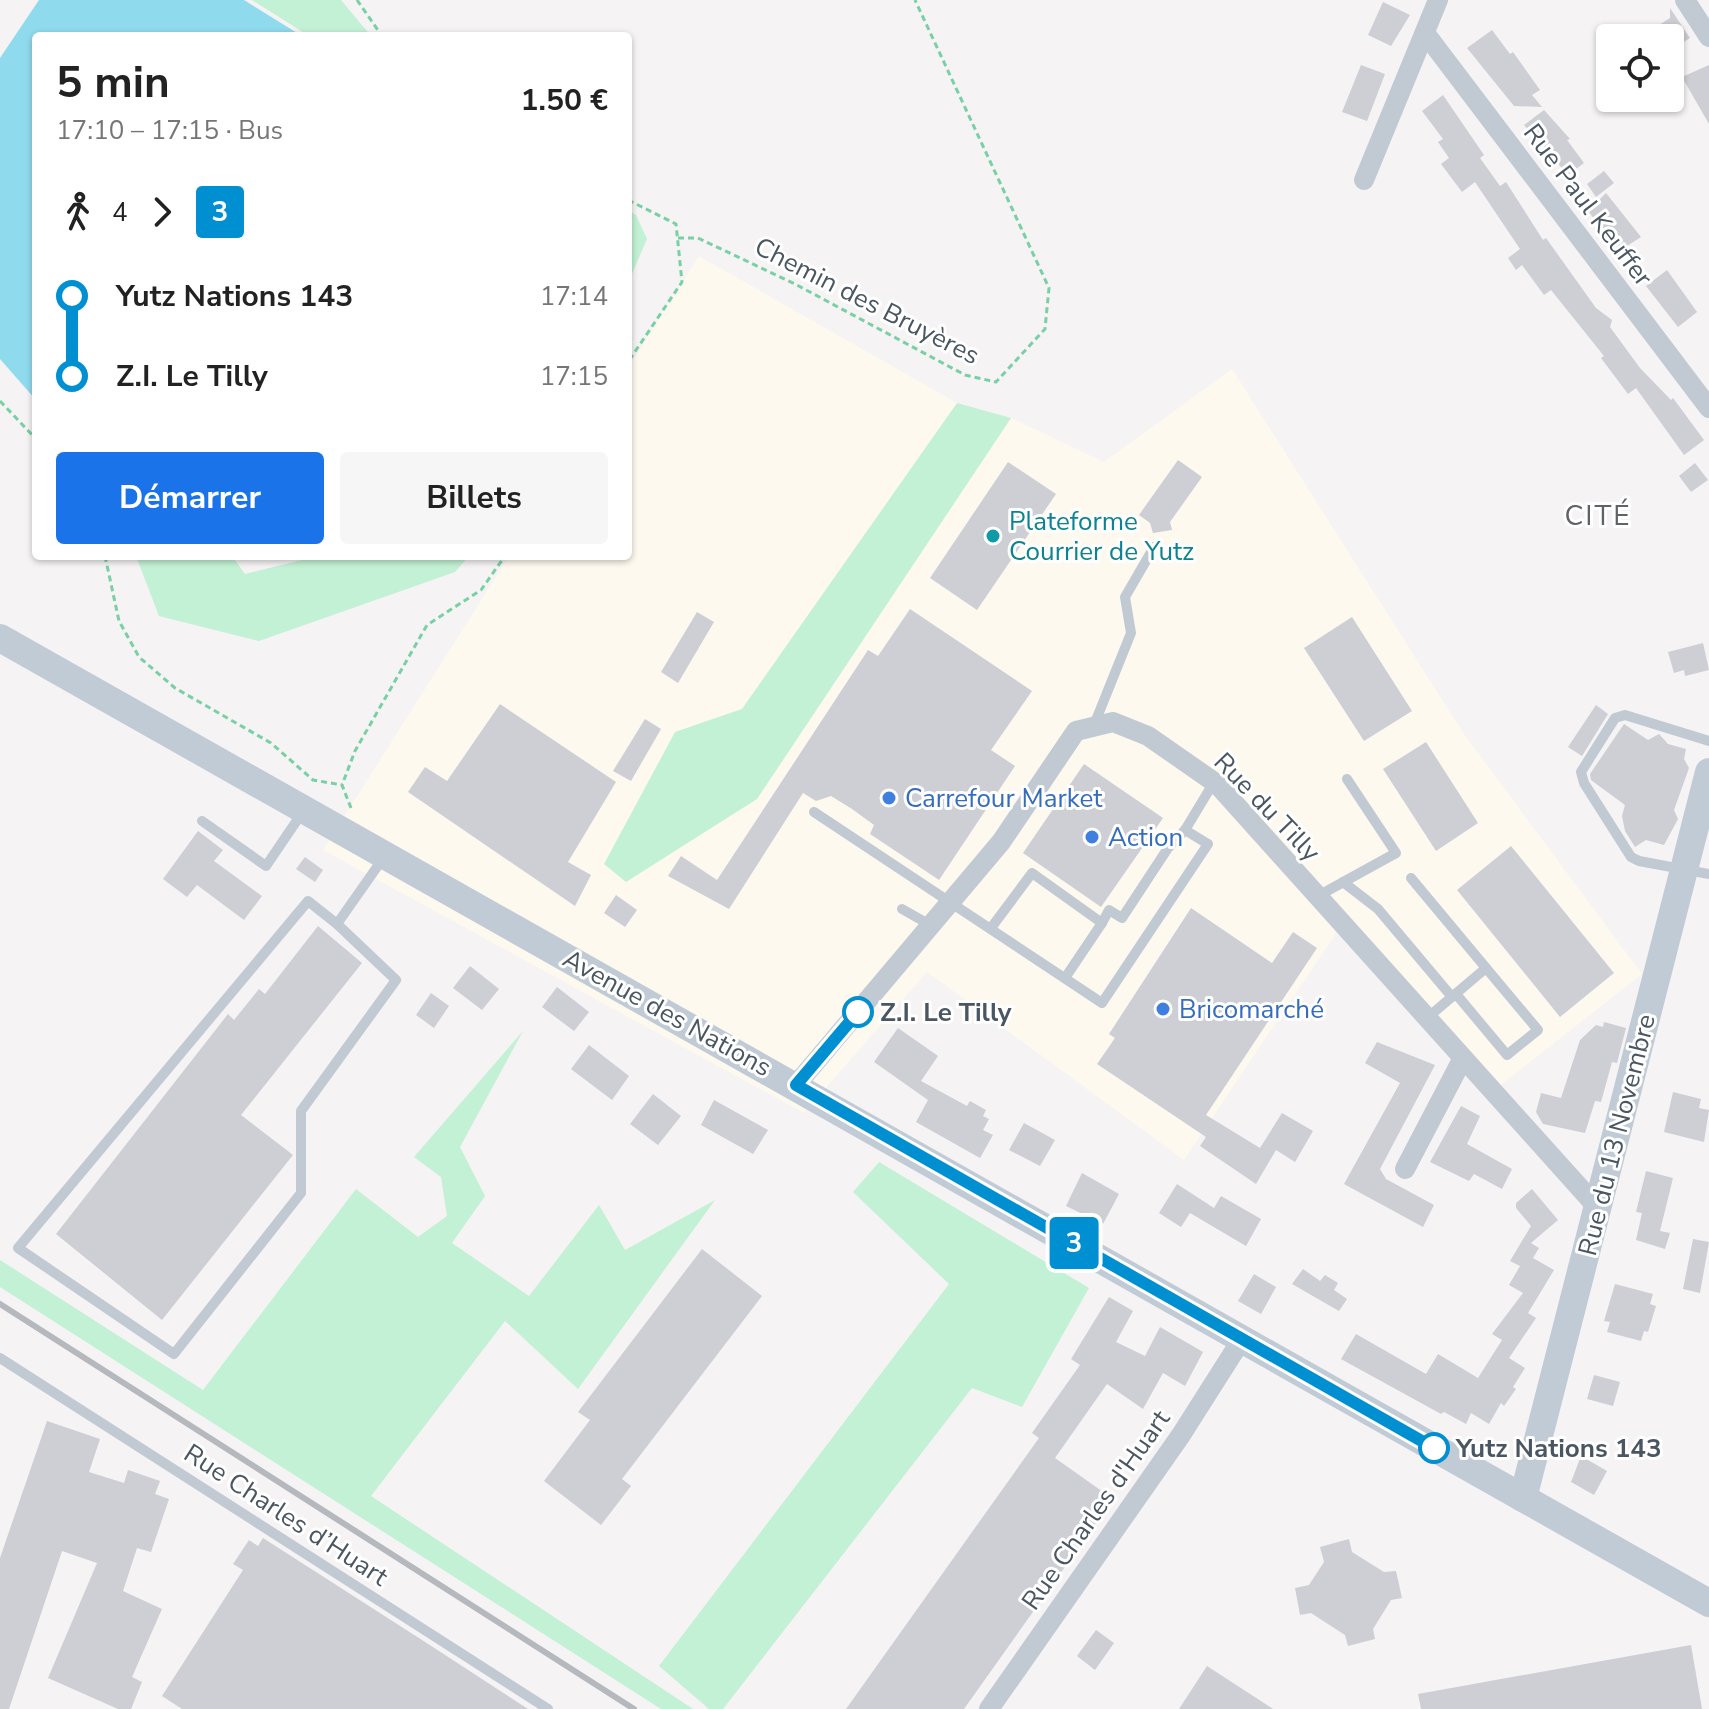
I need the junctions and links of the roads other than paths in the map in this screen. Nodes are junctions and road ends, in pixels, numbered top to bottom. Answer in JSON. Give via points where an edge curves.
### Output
{"nodes":[{"id":1,"x":1438,"y":0,"type":"edge"},
{"id":2,"x":1685,"y":0,"type":"edge"},
{"id":3,"x":1425,"y":33,"type":"junction"},
{"id":4,"x":1709,"y":37,"type":"edge"},
{"id":5,"x":1364,"y":180,"type":"dead end"},
{"id":6,"x":1709,"y":408,"type":"edge"},
{"id":7,"x":1154,"y":547,"type":"dead end"},
{"id":8,"x":0,"y":638,"type":"edge"},
{"id":9,"x":1093,"y":727,"type":"junction"},
{"id":10,"x":1709,"y":741,"type":"edge"},
{"id":11,"x":1709,"y":772,"type":"edge"},
{"id":12,"x":1347,"y":779,"type":"dead end"},
{"id":13,"x":1214,"y":782,"type":"junction"},
{"id":14,"x":305,"y":809,"type":"junction"},
{"id":15,"x":814,"y":812,"type":"dead end"},
{"id":16,"x":202,"y":821,"type":"dead end"},
{"id":17,"x":1185,"y":830,"type":"junction"},
{"id":18,"x":386,"y":855,"type":"junction"},
{"id":19,"x":1697,"y":870,"type":"edge"},
{"id":20,"x":1411,"y":878,"type":"dead end"},
{"id":21,"x":1343,"y":882,"type":"junction"},
{"id":22,"x":1318,"y":896,"type":"junction"},
{"id":23,"x":951,"y":902,"type":"junction"},
{"id":24,"x":902,"y":909,"type":"dead end"},
{"id":25,"x":1102,"y":923,"type":"junction"},
{"id":26,"x":337,"y":924,"type":"junction"},
{"id":27,"x":932,"y":926,"type":"junction"},
{"id":28,"x":991,"y":928,"type":"junction"},
{"id":29,"x":1486,"y":968,"type":"junction"},
{"id":30,"x":1065,"y":978,"type":"junction"},
{"id":31,"x":1454,"y":996,"type":"junction"},
{"id":32,"x":1427,"y":1018,"type":"junction"},
{"id":33,"x":1463,"y":1058,"type":"junction"},
{"id":34,"x":796,"y":1085,"type":"junction"},
{"id":35,"x":1405,"y":1169,"type":"dead end"},
{"id":36,"x":1598,"y":1208,"type":"junction"},
{"id":37,"x":1242,"y":1339,"type":"junction"},
{"id":38,"x":0,"y":1358,"type":"edge"},
{"id":39,"x":1523,"y":1498,"type":"junction"},
{"id":40,"x":1709,"y":1603,"type":"edge"},
{"id":41,"x":548,"y":1709,"type":"edge"},
{"id":42,"x":989,"y":1709,"type":"edge"}],
"edges":[{"from":1,"to":3,"type":"street"},
{"from":2,"to":4,"type":"street"},
{"from":3,"to":5,"type":"street"},
{"from":3,"to":6,"type":"street","name":"Rue Paul Keuffer"},
{"from":7,"to":9,"type":"lane","via":[[1125,597],[1131,633]]},
{"from":8,"to":14,"type":"main road","name":"Avenue des Nations"},
{"from":9,"to":13,"type":"street","name":"Rue du Tilly","via":[[1113,722],[1148,736]]},
{"from":9,"to":23,"type":"street","via":[[1076,731],[1001,842]]},
{"from":10,"to":19,"type":"lane","via":[[1625,715],[1615,718],[1581,772],[1631,857]]},
{"from":11,"to":19,"type":"main road","name":"Rue du 13 Novembre"},
{"from":12,"to":21,"type":"lane","via":[[1396,853]]},
{"from":13,"to":17,"type":"lane"},
{"from":13,"to":22,"type":"street","name":"Rue du Tilly"},
{"from":14,"to":16,"type":"lane","via":[[266,866]]},
{"from":14,"to":18,"type":"main road","name":"Avenue des Nations"},
{"from":15,"to":23,"type":"lane"},
{"from":17,"to":25,"type":"lane","via":[[1122,918],[1109,910]]},
{"from":17,"to":30,"type":"lane","via":[[1208,844],[1102,1003]]},
{"from":18,"to":26,"type":"lane"},
{"from":18,"to":34,"type":"main road","name":"Avenue des Nations"},
{"from":19,"to":36,"type":"main road","name":"Rue du 13 Novembre","via":[[1662,955]]},
{"from":20,"to":29,"type":"lane"},
{"from":21,"to":22,"type":"lane"},
{"from":21,"to":31,"type":"lane","via":[[1378,909]]},
{"from":22,"to":32,"type":"street","name":"Rue du Tilly"},
{"from":23,"to":27,"type":"street"},
{"from":23,"to":28,"type":"lane"},
{"from":24,"to":27,"type":"lane"},
{"from":25,"to":28,"type":"lane","via":[[1032,873]]},
{"from":25,"to":30,"type":"lane"},
{"from":26,"to":26,"type":"lane","via":[[308,901],[18,1248],[174,1354],[301,1193],[301,1111],[396,980]]},
{"from":27,"to":34,"type":"street"},
{"from":28,"to":30,"type":"lane"},
{"from":29,"to":31,"type":"lane"},
{"from":29,"to":31,"type":"lane","via":[[1538,1030],[1507,1055]]},
{"from":31,"to":32,"type":"lane"},
{"from":32,"to":33,"type":"street","name":"Rue du Tilly"},
{"from":33,"to":35,"type":"street"},
{"from":33,"to":36,"type":"street","name":"Rue du Tilly"},
{"from":34,"to":37,"type":"main road","name":"Avenue des Nations"},
{"from":36,"to":39,"type":"main road","name":"Rue du 13 Novembre"},
{"from":37,"to":39,"type":"main road","name":"Avenue des Nations"},
{"from":37,"to":42,"type":"street","name":"Rue Charles d'Huart"},
{"from":38,"to":41,"type":"lane","name":"Rue Charles d’Huart"},
{"from":39,"to":40,"type":"main road","name":"Avenue des Nations"}]}
